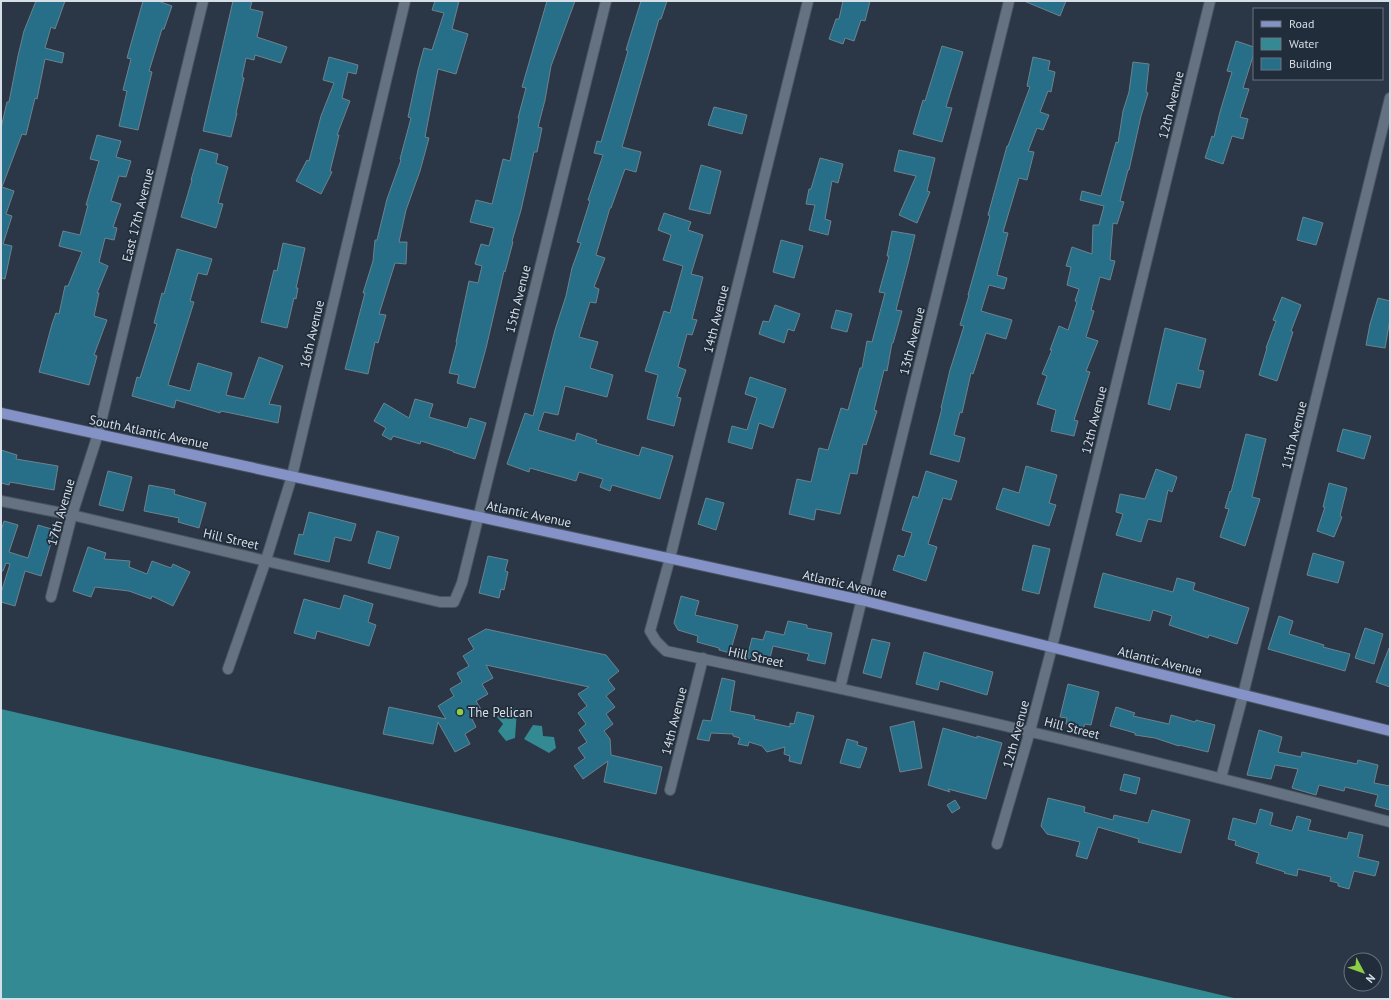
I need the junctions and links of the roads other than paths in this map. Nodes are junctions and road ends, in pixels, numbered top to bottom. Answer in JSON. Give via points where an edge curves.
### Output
{"nodes":[{"id":1,"x":203,"y":1,"type":"edge"},
{"id":2,"x":405,"y":1,"type":"edge"},
{"id":3,"x":606,"y":1,"type":"edge"},
{"id":4,"x":808,"y":1,"type":"edge"},
{"id":5,"x":1009,"y":1,"type":"edge"},
{"id":6,"x":1210,"y":1,"type":"edge"},
{"id":7,"x":1390,"y":98,"type":"edge"},
{"id":8,"x":1,"y":413,"type":"edge"},
{"id":9,"x":98,"y":434,"type":"junction"},
{"id":10,"x":292,"y":476,"type":"junction"},
{"id":11,"x":1,"y":501,"type":"edge"},
{"id":12,"x":72,"y":515,"type":"junction"},
{"id":13,"x":478,"y":516,"type":"junction"},
{"id":14,"x":670,"y":558,"type":"junction"},
{"id":15,"x":266,"y":560,"type":"junction"},
{"id":16,"x":51,"y":597,"type":"dead end"},
{"id":17,"x":861,"y":600,"type":"junction"},
{"id":18,"x":454,"y":602,"type":"joint"},
{"id":19,"x":656,"y":641,"type":"joint"},
{"id":20,"x":1052,"y":647,"type":"junction"},
{"id":21,"x":702,"y":658,"type":"junction"},
{"id":22,"x":228,"y":669,"type":"dead end"},
{"id":23,"x":840,"y":688,"type":"junction"},
{"id":24,"x":1243,"y":695,"type":"junction"},
{"id":25,"x":1390,"y":731,"type":"edge"},
{"id":26,"x":1030,"y":732,"type":"junction"},
{"id":27,"x":1221,"y":778,"type":"junction"},
{"id":28,"x":670,"y":790,"type":"dead end"},
{"id":29,"x":1390,"y":822,"type":"edge"},
{"id":30,"x":997,"y":844,"type":"dead end"}],
"edges":[{"from":1,"to":9,"type":"street","name":"East 17th Avenue"},
{"from":2,"to":10,"type":"street","name":"16th Avenue"},
{"from":3,"to":13,"type":"street","name":"15th Avenue"},
{"from":4,"to":14,"type":"street","name":"14th Avenue"},
{"from":5,"to":17,"type":"street","name":"13th Avenue"},
{"from":6,"to":20,"type":"street","name":"12th Avenue"},
{"from":7,"to":24,"type":"street","name":"11th Avenue"},
{"from":8,"to":9,"type":"main road","name":"South Atlantic Avenue"},
{"from":9,"to":10,"type":"main road","name":"South Atlantic Avenue"},
{"from":9,"to":12,"type":"street","name":"17th Avenue"},
{"from":10,"to":13,"type":"main road","name":"Atlantic Avenue"},
{"from":10,"to":15,"type":"street","name":"16th Avenue"},
{"from":11,"to":12,"type":"street","name":"Hill Street"},
{"from":12,"to":15,"type":"street","name":"Hill Street"},
{"from":12,"to":16,"type":"street","name":"17th Avenue"},
{"from":13,"to":14,"type":"main road","name":"Atlantic Avenue"},
{"from":13,"to":18,"type":"street","name":"15th Avenue","via":[[462,583]]},
{"from":14,"to":17,"type":"main road","name":"Atlantic Avenue"},
{"from":14,"to":19,"type":"street","name":"14th Avenue","via":[[650,631]]},
{"from":15,"to":18,"type":"street","name":"Hill Street","via":[[440,602]]},
{"from":15,"to":22,"type":"street","name":"16th Avenue"},
{"from":17,"to":20,"type":"main road","name":"Atlantic Avenue"},
{"from":17,"to":23,"type":"street","name":"13th Avenue"},
{"from":19,"to":21,"type":"street","name":"Hill Street","via":[[666,651]]},
{"from":20,"to":24,"type":"main road","name":"Atlantic Avenue"},
{"from":20,"to":26,"type":"street","name":"12th Avenue"},
{"from":21,"to":23,"type":"street","name":"Hill Street"},
{"from":21,"to":28,"type":"street","name":"14th Avenue"},
{"from":23,"to":26,"type":"street","name":"Hill Street"},
{"from":24,"to":25,"type":"main road","name":"Atlantic Avenue"},
{"from":24,"to":27,"type":"street","name":"11th Avenue"},
{"from":26,"to":27,"type":"street","name":"Hill Street"},
{"from":26,"to":30,"type":"street","name":"12th Avenue"},
{"from":27,"to":29,"type":"street","name":"Hill Street"}]}
